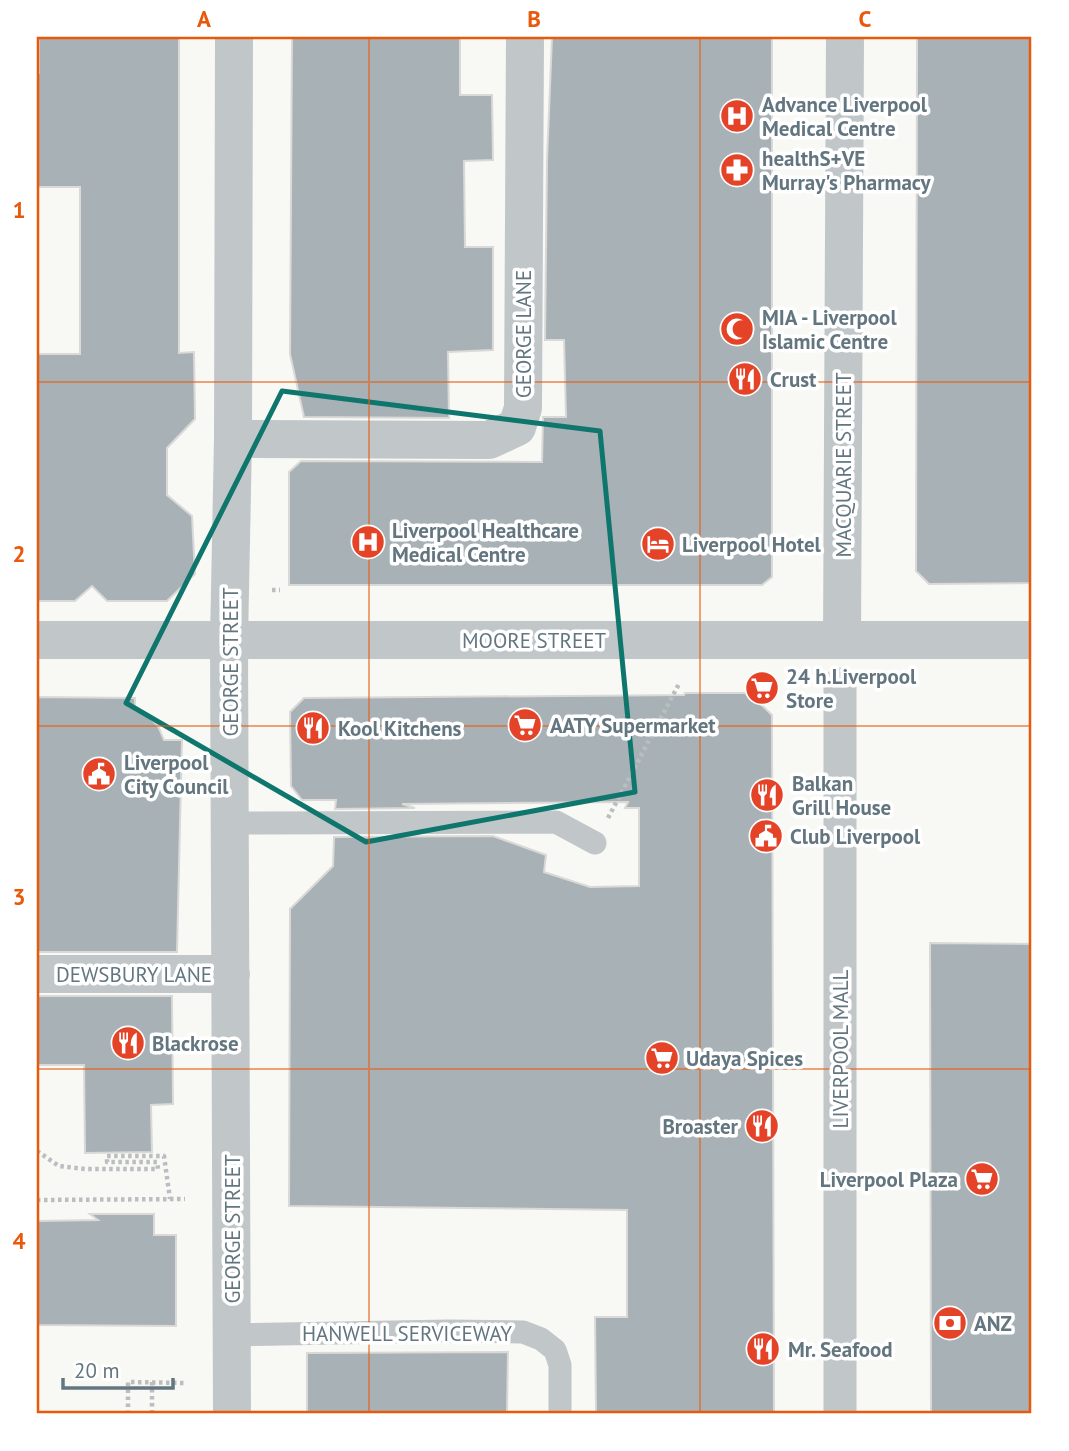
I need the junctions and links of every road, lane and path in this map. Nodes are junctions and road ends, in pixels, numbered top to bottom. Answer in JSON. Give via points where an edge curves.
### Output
{"nodes":[{"id":1,"x":234,"y":37,"type":"edge"},
{"id":2,"x":525,"y":37,"type":"edge"},
{"id":3,"x":845,"y":37,"type":"edge"},
{"id":4,"x":233,"y":439,"type":"junction"},
{"id":5,"x":272,"y":590,"type":"dead end"},
{"id":6,"x":281,"y":590,"type":"dead end"},
{"id":7,"x":37,"y":640,"type":"edge"},
{"id":8,"x":842,"y":640,"type":"junction"},
{"id":9,"x":1032,"y":640,"type":"edge"},
{"id":10,"x":229,"y":641,"type":"junction"},
{"id":11,"x":680,"y":682,"type":"dead end"},
{"id":12,"x":840,"y":684,"type":"dead end"},
{"id":13,"x":231,"y":823,"type":"junction"},
{"id":14,"x":595,"y":843,"type":"joint"},
{"id":15,"x":37,"y":974,"type":"edge"},
{"id":16,"x":231,"y":974,"type":"junction"},
{"id":17,"x":37,"y":1151,"type":"edge"},
{"id":18,"x":37,"y":1199,"type":"edge"},
{"id":19,"x":170,"y":1199,"type":"junction"},
{"id":20,"x":185,"y":1199,"type":"dead end"},
{"id":21,"x":232,"y":1335,"type":"junction"},
{"id":22,"x":152,"y":1382,"type":"junction"},
{"id":23,"x":184,"y":1383,"type":"dead end"},
{"id":24,"x":93,"y":1414,"type":"edge"},
{"id":25,"x":101,"y":1414,"type":"edge"},
{"id":26,"x":128,"y":1414,"type":"edge"},
{"id":27,"x":152,"y":1414,"type":"edge"},
{"id":28,"x":232,"y":1414,"type":"edge"},
{"id":29,"x":560,"y":1414,"type":"edge"},
{"id":30,"x":840,"y":1414,"type":"edge"}],
"edges":[{"from":1,"to":4,"type":"street","name":"GEORGE STREET"},
{"from":2,"to":4,"type":"street","name":"GEORGE LANE","via":[[523,408],[517,427],[489,440]]},
{"from":3,"to":8,"type":"street","name":"MACQUARIE STREET"},
{"from":4,"to":10,"type":"street","name":"GEORGE STREET"},
{"from":5,"to":6,"type":"path"},
{"from":7,"to":10,"type":"street","name":"MOORE STREET"},
{"from":8,"to":9,"type":"street","name":"MOORE STREET"},
{"from":8,"to":10,"type":"street","name":"MOORE STREET"},
{"from":10,"to":13,"type":"street","name":"GEORGE STREET"},
{"from":11,"to":14,"type":"path"},
{"from":12,"to":30,"type":"street","name":"LIVERPOOL MALL"},
{"from":13,"to":14,"type":"lane","via":[[556,822]]},
{"from":13,"to":16,"type":"street","name":"GEORGE STREET"},
{"from":15,"to":16,"type":"street","name":"DEWSBURY LANE"},
{"from":16,"to":21,"type":"street","name":"GEORGE STREET"},
{"from":17,"to":19,"type":"path","via":[[59,1166],[85,1169],[158,1169],[157,1162],[107,1162],[107,1156],[164,1156]]},
{"from":18,"to":19,"type":"path"},
{"from":19,"to":20,"type":"path"},
{"from":21,"to":28,"type":"street","name":"GEORGE STREET"},
{"from":21,"to":29,"type":"lane","name":"HANWELL SERVICEWAY","via":[[523,1332],[555,1350],[560,1365]]},
{"from":22,"to":23,"type":"path"},
{"from":22,"to":26,"type":"path","via":[[128,1382]]},
{"from":22,"to":27,"type":"path"},
{"from":24,"to":25,"type":"path"}]}
